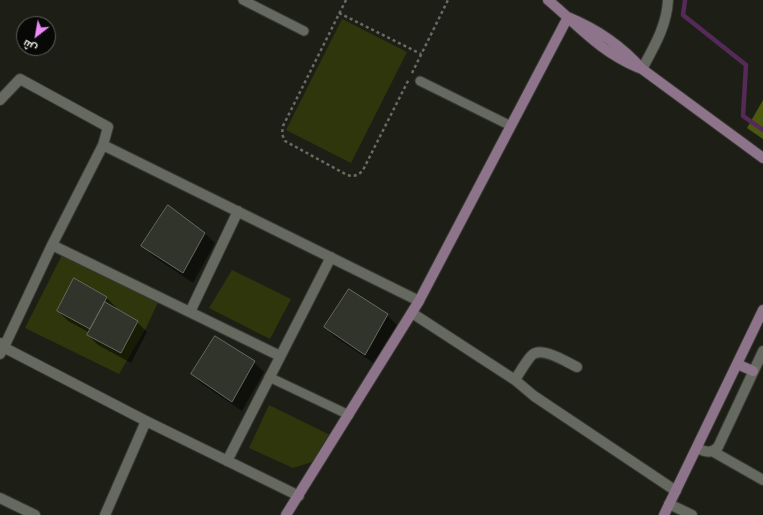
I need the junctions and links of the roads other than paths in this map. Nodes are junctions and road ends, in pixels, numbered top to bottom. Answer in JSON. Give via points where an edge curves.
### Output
{"nodes":[{"id":1,"x":243,"y":0,"type":"edge"},
{"id":2,"x":548,"y":0,"type":"edge"},
{"id":3,"x":668,"y":0,"type":"edge"},
{"id":4,"x":568,"y":17,"type":"junction"},
{"id":5,"x":304,"y":31,"type":"dead end"},
{"id":6,"x":642,"y":69,"type":"junction"},
{"id":7,"x":420,"y":81,"type":"dead end"},
{"id":8,"x":0,"y":100,"type":"edge"},
{"id":9,"x":511,"y":126,"type":"junction"},
{"id":10,"x":103,"y":145,"type":"junction"},
{"id":11,"x":763,"y":158,"type":"edge"},
{"id":12,"x":238,"y":211,"type":"junction"},
{"id":13,"x":52,"y":245,"type":"junction"},
{"id":14,"x":331,"y":257,"type":"junction"},
{"id":15,"x":419,"y":301,"type":"junction"},
{"id":16,"x":763,"y":310,"type":"edge"},
{"id":17,"x":190,"y":312,"type":"junction"},
{"id":18,"x":412,"y":313,"type":"junction"},
{"id":19,"x":1,"y":348,"type":"edge"},
{"id":20,"x":763,"y":351,"type":"edge"},
{"id":21,"x":280,"y":356,"type":"junction"},
{"id":22,"x":737,"y":364,"type":"junction"},
{"id":23,"x":577,"y":367,"type":"dead end"},
{"id":24,"x":758,"y":373,"type":"edge"},
{"id":25,"x":269,"y":377,"type":"junction"},
{"id":26,"x":515,"y":380,"type":"junction"},
{"id":27,"x":349,"y":415,"type":"junction"},
{"id":28,"x":146,"y":421,"type":"junction"},
{"id":29,"x":697,"y":448,"type":"junction"},
{"id":30,"x":712,"y":451,"type":"junction"},
{"id":31,"x":226,"y":461,"type":"junction"},
{"id":32,"x":763,"y":480,"type":"edge"},
{"id":33,"x":676,"y":491,"type":"junction"},
{"id":34,"x":299,"y":496,"type":"junction"},
{"id":35,"x":0,"y":498,"type":"edge"},
{"id":36,"x":669,"y":504,"type":"junction"},
{"id":37,"x":35,"y":515,"type":"edge"},
{"id":38,"x":105,"y":515,"type":"edge"},
{"id":39,"x":286,"y":515,"type":"edge"},
{"id":40,"x":664,"y":515,"type":"edge"},
{"id":41,"x":692,"y":515,"type":"edge"}],
"edges":[{"from":1,"to":5,"type":"lane"},
{"from":2,"to":4,"type":"street"},
{"from":3,"to":6,"type":"street","via":[[668,9],[658,39]]},
{"from":4,"to":6,"type":"street","via":[[609,38]]},
{"from":4,"to":9,"type":"street"},
{"from":6,"to":11,"type":"street"},
{"from":7,"to":9,"type":"lane"},
{"from":8,"to":10,"type":"street","via":[[20,79],[108,127]]},
{"from":9,"to":15,"type":"street"},
{"from":10,"to":12,"type":"street"},
{"from":10,"to":13,"type":"street"},
{"from":12,"to":14,"type":"street"},
{"from":12,"to":17,"type":"street"},
{"from":13,"to":17,"type":"street"},
{"from":13,"to":19,"type":"street"},
{"from":14,"to":15,"type":"street"},
{"from":14,"to":21,"type":"street"},
{"from":15,"to":18,"type":"street"},
{"from":16,"to":22,"type":"street"},
{"from":17,"to":21,"type":"street"},
{"from":18,"to":26,"type":"street"},
{"from":18,"to":27,"type":"street"},
{"from":19,"to":28,"type":"street"},
{"from":20,"to":24,"type":"street"},
{"from":21,"to":25,"type":"street"},
{"from":22,"to":24,"type":"street"},
{"from":22,"to":29,"type":"street"},
{"from":23,"to":26,"type":"street","via":[[544,352],[537,352],[531,355]]},
{"from":24,"to":30,"type":"street","via":[[718,447]]},
{"from":25,"to":27,"type":"lane"},
{"from":25,"to":31,"type":"street"},
{"from":26,"to":33,"type":"street","via":[[534,396]]},
{"from":27,"to":34,"type":"street"},
{"from":28,"to":31,"type":"street"},
{"from":28,"to":38,"type":"street"},
{"from":29,"to":30,"type":"street"},
{"from":29,"to":33,"type":"street"},
{"from":30,"to":32,"type":"street"},
{"from":31,"to":34,"type":"street"},
{"from":33,"to":36,"type":"street"},
{"from":34,"to":39,"type":"street"},
{"from":35,"to":37,"type":"street"},
{"from":36,"to":40,"type":"street"},
{"from":36,"to":41,"type":"street"}]}
